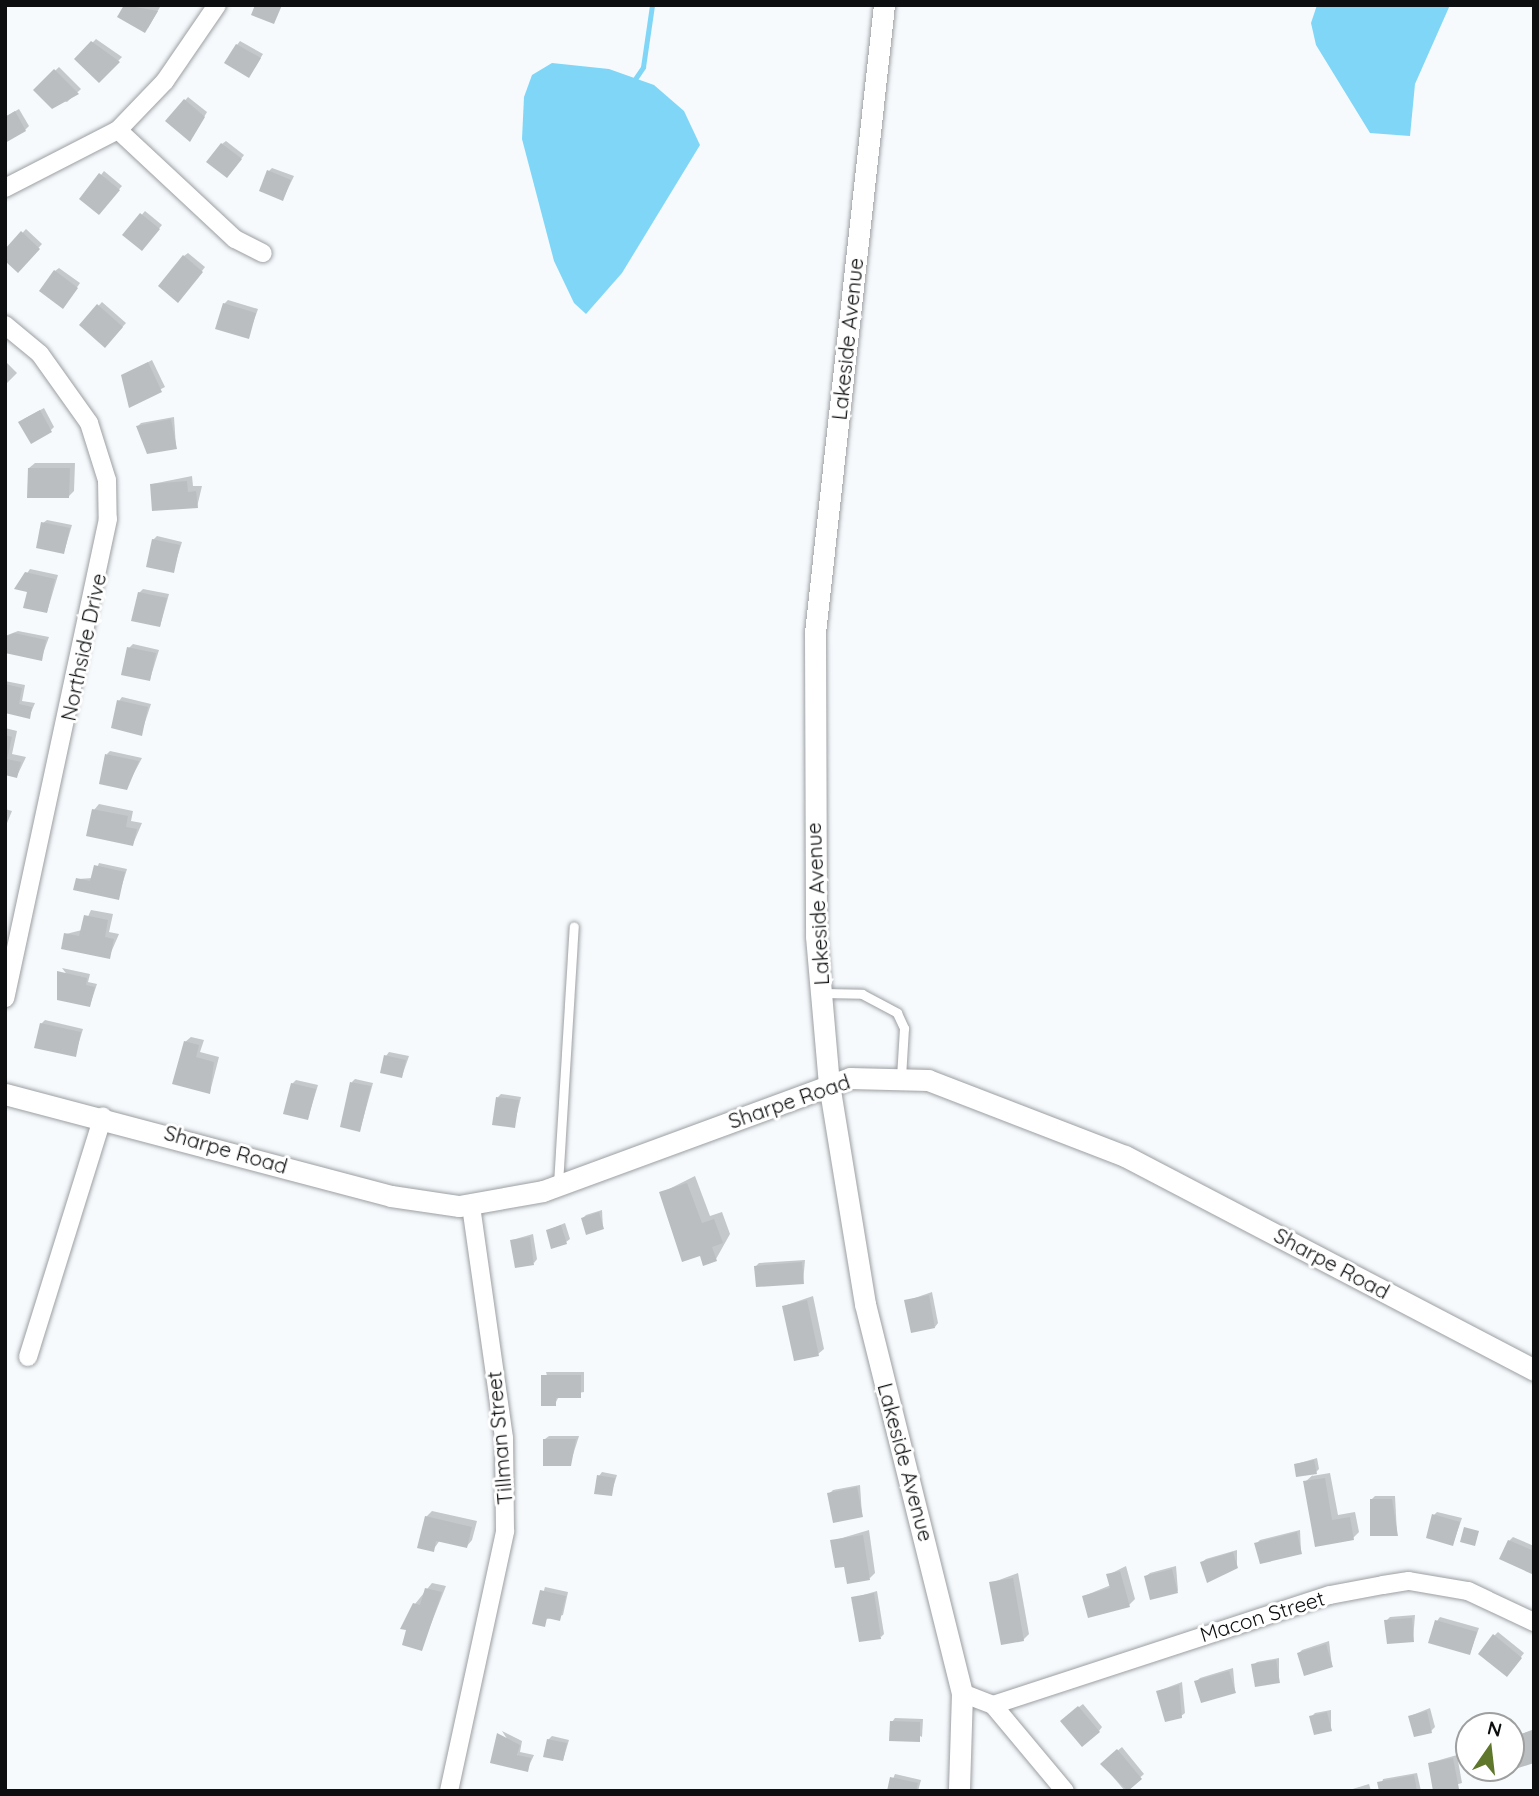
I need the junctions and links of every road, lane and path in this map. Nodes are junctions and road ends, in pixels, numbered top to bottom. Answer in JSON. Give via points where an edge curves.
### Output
{"nodes":[{"id":1,"x":217,"y":5,"type":"edge"},
{"id":2,"x":884,"y":5,"type":"edge"},
{"id":3,"x":118,"y":130,"type":"junction"},
{"id":4,"x":5,"y":188,"type":"edge"},
{"id":5,"x":263,"y":253,"type":"dead end"},
{"id":6,"x":5,"y":325,"type":"edge"},
{"id":7,"x":574,"y":926,"type":"dead end"},
{"id":8,"x":821,"y":993,"type":"junction"},
{"id":9,"x":5,"y":998,"type":"edge"},
{"id":10,"x":901,"y":1077,"type":"junction"},
{"id":11,"x":829,"y":1084,"type":"junction"},
{"id":12,"x":5,"y":1094,"type":"edge"},
{"id":13,"x":103,"y":1116,"type":"junction"},
{"id":14,"x":558,"y":1186,"type":"junction"},
{"id":15,"x":471,"y":1206,"type":"junction"},
{"id":16,"x":28,"y":1357,"type":"dead end"},
{"id":17,"x":1534,"y":1370,"type":"edge"},
{"id":18,"x":1534,"y":1622,"type":"edge"},
{"id":19,"x":962,"y":1693,"type":"junction"},
{"id":20,"x":993,"y":1705,"type":"junction"},
{"id":21,"x":449,"y":1791,"type":"edge"},
{"id":22,"x":958,"y":1791,"type":"edge"},
{"id":23,"x":1065,"y":1791,"type":"edge"}],
"edges":[{"from":1,"to":3,"type":"street","via":[[165,82]]},
{"from":2,"to":8,"type":"street","name":"Lakeside Avenue","via":[[816,633],[812,766]]},
{"from":3,"to":4,"type":"street"},
{"from":3,"to":5,"type":"street","via":[[234,239]]},
{"from":6,"to":9,"type":"street","name":"Northside Drive","via":[[40,354],[89,423],[107,480],[108,519]]},
{"from":7,"to":14,"type":"lane"},
{"from":8,"to":10,"type":"lane","via":[[862,994],[897,1013],[904,1028]]},
{"from":8,"to":11,"type":"street","name":"Lakeside Avenue"},
{"from":10,"to":11,"type":"street","name":"Sharpe Road"},
{"from":10,"to":17,"type":"street","name":"Sharpe Road","via":[[985,1098],[1125,1156]]},
{"from":11,"to":14,"type":"street","name":"Sharpe Road"},
{"from":11,"to":19,"type":"street","name":"Lakeside Avenue","via":[[865,1304]]},
{"from":12,"to":13,"type":"street","name":"Sharpe Road"},
{"from":13,"to":15,"type":"street","name":"Sharpe Road","via":[[391,1196]]},
{"from":13,"to":16,"type":"street"},
{"from":14,"to":15,"type":"street","name":"Sharpe Road"},
{"from":15,"to":21,"type":"street","name":"Tillman Street","via":[[504,1437],[505,1531]]},
{"from":18,"to":20,"type":"street","name":"Macon Street","via":[[1468,1591],[1409,1581],[1317,1599]]},
{"from":19,"to":20,"type":"street"},
{"from":19,"to":22,"type":"street","name":"Lakeside Avenue"},
{"from":20,"to":23,"type":"street"}]}
